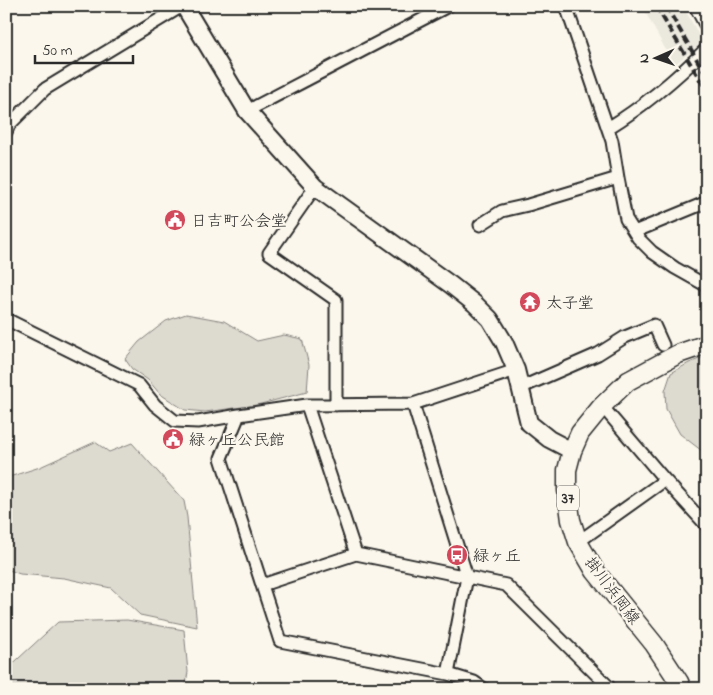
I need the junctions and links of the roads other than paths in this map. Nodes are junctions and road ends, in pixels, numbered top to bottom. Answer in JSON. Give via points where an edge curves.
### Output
{"nodes":[{"id":1,"x":183,"y":6,"type":"edge"},
{"id":2,"x":448,"y":6,"type":"edge"},
{"id":3,"x":566,"y":6,"type":"edge"},
{"id":4,"x":695,"y":6,"type":"edge"},
{"id":5,"x":707,"y":28,"type":"edge"},
{"id":6,"x":707,"y":48,"type":"edge"},
{"id":7,"x":248,"y":111,"type":"junction"},
{"id":8,"x":608,"y":128,"type":"junction"},
{"id":9,"x":6,"y":132,"type":"edge"},
{"id":10,"x":618,"y":178,"type":"junction"},
{"id":11,"x":315,"y":187,"type":"junction"},
{"id":12,"x":707,"y":202,"type":"edge"},
{"id":13,"x":480,"y":225,"type":"dead end"},
{"id":14,"x":634,"y":232,"type":"junction"},
{"id":15,"x":707,"y":286,"type":"edge"},
{"id":16,"x":6,"y":319,"type":"edge"},
{"id":17,"x":707,"y":344,"type":"edge"},
{"id":18,"x":663,"y":345,"type":"dead end"},
{"id":19,"x":516,"y":370,"type":"junction"},
{"id":20,"x":520,"y":388,"type":"junction"},
{"id":21,"x":413,"y":404,"type":"junction"},
{"id":22,"x":307,"y":405,"type":"junction"},
{"id":23,"x":336,"y":405,"type":"junction"},
{"id":24,"x":602,"y":406,"type":"junction"},
{"id":25,"x":239,"y":415,"type":"junction"},
{"id":26,"x":572,"y":451,"type":"junction"},
{"id":27,"x":665,"y":480,"type":"junction"},
{"id":28,"x":707,"y":526,"type":"edge"},
{"id":29,"x":578,"y":542,"type":"junction"},
{"id":30,"x":356,"y":554,"type":"junction"},
{"id":31,"x":467,"y":577,"type":"junction"},
{"id":32,"x":262,"y":585,"type":"junction"},
{"id":33,"x":448,"y":674,"type":"junction"},
{"id":34,"x":484,"y":689,"type":"edge"},
{"id":35,"x":611,"y":689,"type":"edge"},
{"id":36,"x":682,"y":689,"type":"edge"}],
"edges":[{"from":1,"to":7,"type":"street"},
{"from":1,"to":9,"type":"street","via":[[45,90]]},
{"from":2,"to":7,"type":"street"},
{"from":3,"to":8,"type":"street"},
{"from":4,"to":5,"type":"street"},
{"from":6,"to":8,"type":"street","via":[[628,116]]},
{"from":7,"to":11,"type":"street"},
{"from":8,"to":10,"type":"street"},
{"from":10,"to":13,"type":"street","via":[[502,211]]},
{"from":10,"to":14,"type":"street","via":[[626,219]]},
{"from":11,"to":19,"type":"street","via":[[475,304],[495,327]]},
{"from":11,"to":23,"type":"street","via":[[269,253],[336,300]]},
{"from":12,"to":14,"type":"street"},
{"from":14,"to":15,"type":"street","via":[[652,252]]},
{"from":16,"to":25,"type":"street","via":[[139,385],[155,405],[175,421],[198,422]]},
{"from":17,"to":24,"type":"main road","name":"掛川浜岡線","number":"37","via":[[678,354],[628,382]]},
{"from":18,"to":20,"type":"street","via":[[654,325]]},
{"from":19,"to":20,"type":"street"},
{"from":19,"to":21,"type":"street"},
{"from":20,"to":26,"type":"street","via":[[529,423]]},
{"from":21,"to":23,"type":"street"},
{"from":21,"to":31,"type":"street"},
{"from":22,"to":23,"type":"street"},
{"from":22,"to":25,"type":"street"},
{"from":22,"to":30,"type":"street"},
{"from":24,"to":26,"type":"main road","name":"掛川浜岡線","number":"37","via":[[580,433]]},
{"from":24,"to":27,"type":"street"},
{"from":25,"to":32,"type":"street","via":[[221,458]]},
{"from":26,"to":29,"type":"main road","name":"掛川浜岡線","number":"37","via":[[567,470],[567,490]]},
{"from":27,"to":28,"type":"street"},
{"from":27,"to":29,"type":"street"},
{"from":29,"to":36,"type":"main road","name":"掛川浜岡線","number":"37","via":[[595,571],[654,644]]},
{"from":30,"to":31,"type":"street"},
{"from":30,"to":32,"type":"street"},
{"from":31,"to":33,"type":"street"},
{"from":31,"to":35,"type":"street","via":[[506,585]]},
{"from":32,"to":33,"type":"street","via":[[280,641]]},
{"from":33,"to":34,"type":"street","via":[[474,682]]}]}
